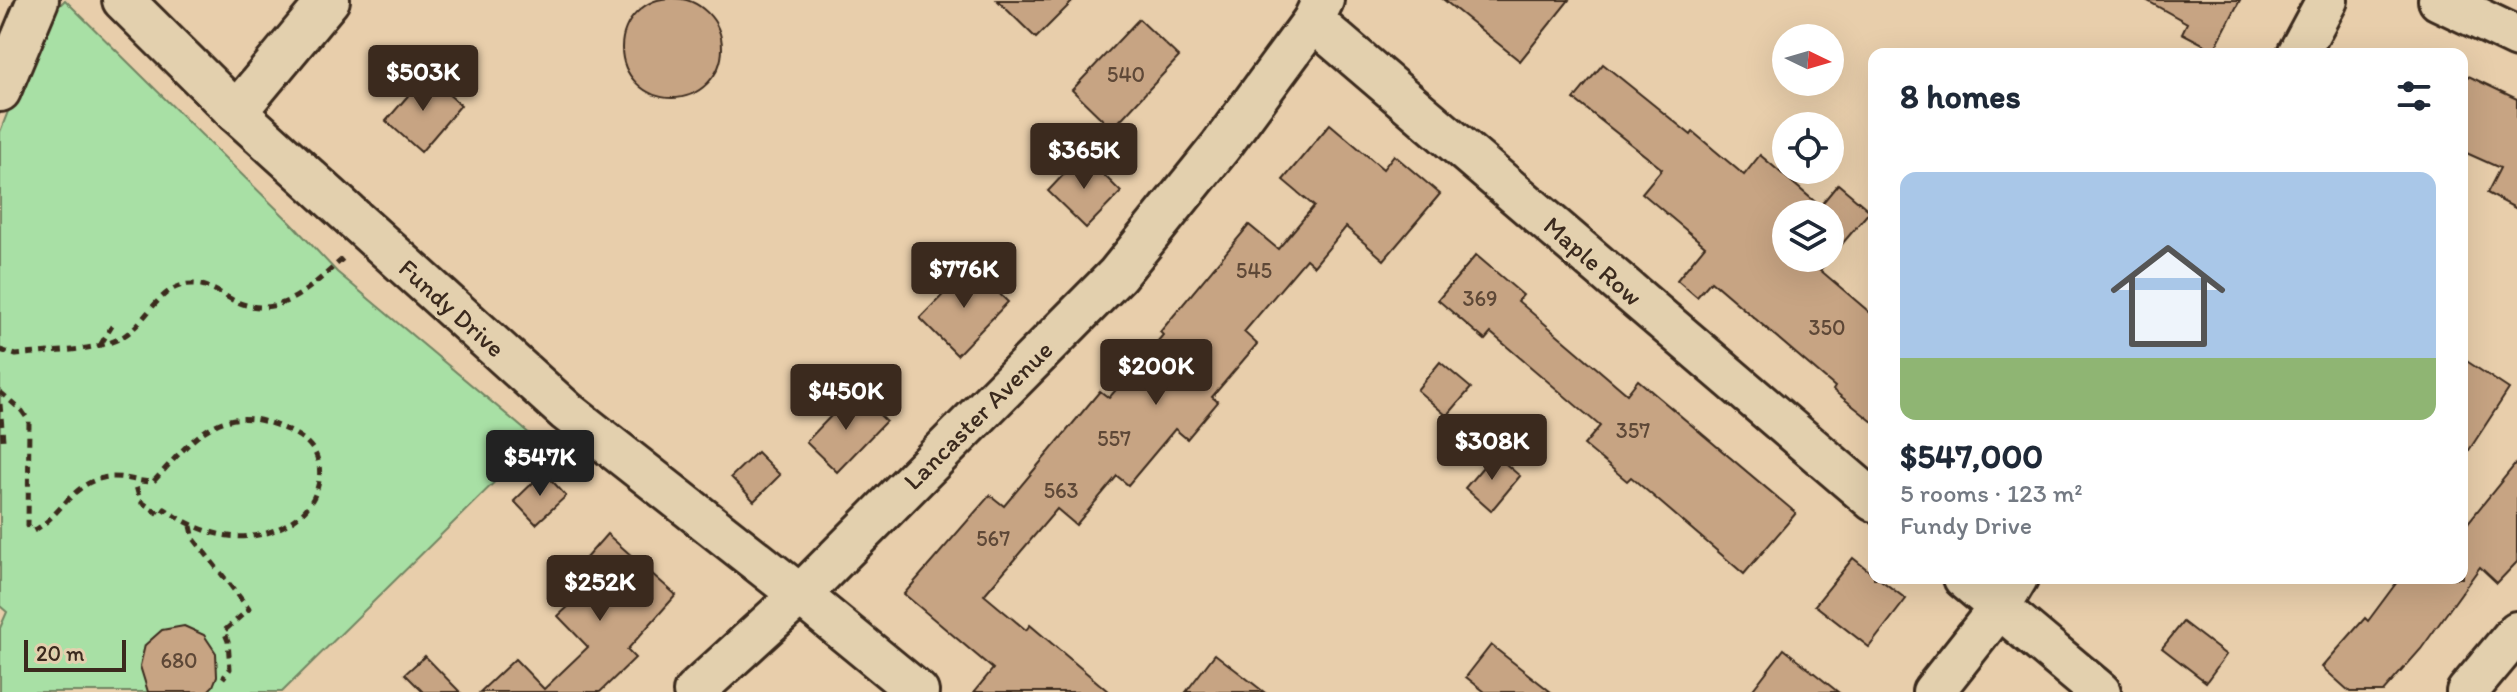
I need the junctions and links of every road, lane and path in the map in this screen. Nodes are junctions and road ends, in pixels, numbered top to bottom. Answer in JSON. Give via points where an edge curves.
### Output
{"nodes":[{"id":1,"x":38,"y":0,"type":"edge"},
{"id":2,"x":123,"y":0,"type":"edge"},
{"id":3,"x":329,"y":0,"type":"edge"},
{"id":4,"x":2327,"y":0,"type":"edge"},
{"id":5,"x":2439,"y":0,"type":"edge"},
{"id":6,"x":1318,"y":10,"type":"edge"},
{"id":7,"x":2517,"y":37,"type":"edge"},
{"id":8,"x":2301,"y":48,"type":"edge"},
{"id":9,"x":0,"y":91,"type":"edge"},
{"id":10,"x":236,"y":112,"type":"junction"},
{"id":11,"x":370,"y":235,"type":"junction"},
{"id":12,"x":112,"y":326,"type":"dead end"},
{"id":13,"x":100,"y":345,"type":"junction"},
{"id":14,"x":0,"y":350,"type":"edge"},
{"id":15,"x":0,"y":392,"type":"edge"},
{"id":16,"x":0,"y":404,"type":"edge"},
{"id":17,"x":3,"y":440,"type":"dead end"},
{"id":18,"x":135,"y":482,"type":"junction"},
{"id":19,"x":1868,"y":496,"type":"edge"},
{"id":20,"x":191,"y":526,"type":"junction"},
{"id":21,"x":1982,"y":584,"type":"edge"},
{"id":22,"x":2008,"y":593,"type":"edge"},
{"id":23,"x":800,"y":595,"type":"junction"},
{"id":24,"x":2517,"y":632,"type":"edge"},
{"id":25,"x":223,"y":678,"type":"dead end"},
{"id":26,"x":694,"y":692,"type":"edge"},
{"id":27,"x":918,"y":692,"type":"edge"},
{"id":28,"x":1933,"y":692,"type":"edge"},
{"id":29,"x":2100,"y":692,"type":"edge"},
{"id":30,"x":2467,"y":692,"type":"edge"}],
"edges":[{"from":1,"to":9,"type":"street"},
{"from":2,"to":10,"type":"street","name":"Fundy Drive"},
{"from":3,"to":10,"type":"street"},
{"from":4,"to":8,"type":"street"},
{"from":5,"to":7,"type":"street"},
{"from":6,"to":19,"type":"street","name":"Maple Row"},
{"from":6,"to":23,"type":"street","name":"Lancaster Avenue","via":[[1221,146],[1117,275]]},
{"from":10,"to":11,"type":"street","name":"Fundy Drive"},
{"from":11,"to":13,"type":"path","via":[[284,303],[247,306],[204,285],[184,285],[165,294],[135,329]]},
{"from":11,"to":23,"type":"street","name":"Fundy Drive","via":[[566,411]]},
{"from":12,"to":13,"type":"path"},
{"from":13,"to":14,"type":"path","via":[[16,355]]},
{"from":15,"to":18,"type":"path","via":[[29,421],[30,530],[38,530],[90,482],[117,476]]},
{"from":16,"to":17,"type":"path"},
{"from":18,"to":20,"type":"path","via":[[140,501]]},
{"from":18,"to":20,"type":"path","via":[[153,482],[194,438],[222,421],[280,427],[299,436],[315,453],[315,495],[302,513],[276,531],[247,538]]},
{"from":20,"to":25,"type":"path","via":[[194,539],[249,609],[224,631],[230,669]]},
{"from":21,"to":22,"type":"street"},
{"from":22,"to":28,"type":"street"},
{"from":22,"to":29,"type":"street"},
{"from":23,"to":26,"type":"street","name":"Lancaster Avenue"},
{"from":23,"to":27,"type":"street","name":"Fundy Drive"},
{"from":24,"to":30,"type":"street"}]}
